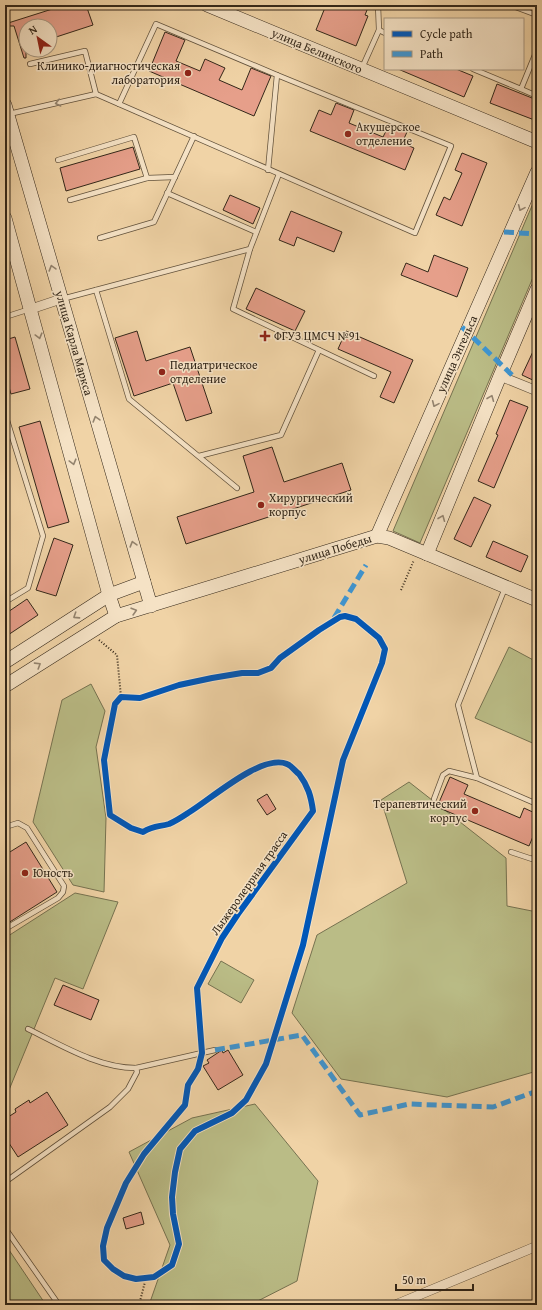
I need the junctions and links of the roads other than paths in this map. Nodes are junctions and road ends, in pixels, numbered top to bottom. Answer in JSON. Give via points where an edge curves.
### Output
{"nodes":[{"id":1,"x":207,"y":5,"type":"edge"},
{"id":2,"x":378,"y":5,"type":"edge"},
{"id":3,"x":510,"y":5,"type":"edge"},
{"id":4,"x":537,"y":15,"type":"edge"},
{"id":5,"x":379,"y":30,"type":"junction"},
{"id":6,"x":384,"y":32,"type":"edge"},
{"id":7,"x":537,"y":50,"type":"edge"},
{"id":8,"x":30,"y":64,"type":"dead end"},
{"id":9,"x":361,"y":69,"type":"junction"},
{"id":10,"x":476,"y":70,"type":"edge"},
{"id":11,"x":277,"y":75,"type":"junction"},
{"id":12,"x":521,"y":89,"type":"junction"},
{"id":13,"x":96,"y":94,"type":"junction"},
{"id":14,"x":537,"y":96,"type":"edge"},
{"id":15,"x":119,"y":104,"type":"junction"},
{"id":16,"x":6,"y":110,"type":"edge"},
{"id":17,"x":194,"y":136,"type":"junction"},
{"id":18,"x":537,"y":142,"type":"edge"},
{"id":19,"x":58,"y":160,"type":"dead end"},
{"id":20,"x":268,"y":170,"type":"junction"},
{"id":21,"x":537,"y":172,"type":"edge"},
{"id":22,"x":279,"y":174,"type":"junction"},
{"id":23,"x":175,"y":177,"type":"junction"},
{"id":24,"x":147,"y":178,"type":"junction"},
{"id":25,"x":167,"y":193,"type":"junction"},
{"id":26,"x":70,"y":200,"type":"dead end"},
{"id":27,"x":5,"y":218,"type":"edge"},
{"id":28,"x":256,"y":232,"type":"junction"},
{"id":29,"x":100,"y":238,"type":"dead end"},
{"id":30,"x":250,"y":249,"type":"junction"},
{"id":31,"x":96,"y":290,"type":"junction"},
{"id":32,"x":537,"y":290,"type":"edge"},
{"id":33,"x":62,"y":299,"type":"junction"},
{"id":34,"x":31,"y":309,"type":"junction"},
{"id":35,"x":5,"y":318,"type":"edge"},
{"id":36,"x":319,"y":350,"type":"junction"},
{"id":37,"x":374,"y":376,"type":"dead end"},
{"id":38,"x":500,"y":376,"type":"junction"},
{"id":39,"x":537,"y":391,"type":"edge"},
{"id":40,"x":5,"y":414,"type":"edge"},
{"id":41,"x":199,"y":456,"type":"junction"},
{"id":42,"x":238,"y":488,"type":"dead end"},
{"id":43,"x":377,"y":536,"type":"junction"},
{"id":44,"x":428,"y":554,"type":"junction"},
{"id":45,"x":144,"y":582,"type":"junction"},
{"id":46,"x":506,"y":587,"type":"junction"},
{"id":47,"x":109,"y":595,"type":"junction"},
{"id":48,"x":537,"y":600,"type":"edge"},
{"id":49,"x":5,"y":602,"type":"edge"},
{"id":50,"x":151,"y":606,"type":"junction"},
{"id":51,"x":116,"y":616,"type":"junction"},
{"id":52,"x":5,"y":662,"type":"edge"},
{"id":53,"x":5,"y":686,"type":"edge"},
{"id":54,"x":477,"y":778,"type":"junction"},
{"id":55,"x":434,"y":799,"type":"dead end"},
{"id":56,"x":537,"y":804,"type":"edge"},
{"id":57,"x":5,"y":827,"type":"edge"},
{"id":58,"x":511,"y":852,"type":"dead end"},
{"id":59,"x":537,"y":854,"type":"edge"},
{"id":60,"x":5,"y":929,"type":"edge"},
{"id":61,"x":28,"y":1029,"type":"dead end"},
{"id":62,"x":215,"y":1050,"type":"dead end"},
{"id":63,"x":136,"y":1068,"type":"junction"},
{"id":64,"x":5,"y":1182,"type":"edge"},
{"id":65,"x":5,"y":1228,"type":"edge"},
{"id":66,"x":537,"y":1246,"type":"edge"},
{"id":67,"x":58,"y":1305,"type":"edge"},
{"id":68,"x":395,"y":1305,"type":"edge"}],
"edges":[{"from":1,"to":9,"type":"main road","name":"улица Белинского"},
{"from":2,"to":5,"type":"lane"},
{"from":3,"to":4,"type":"lane"},
{"from":5,"to":6,"type":"lane"},
{"from":5,"to":9,"type":"lane"},
{"from":7,"to":12,"type":"lane"},
{"from":8,"to":13,"type":"lane","via":[[85,51]]},
{"from":9,"to":18,"type":"main road","name":"улица Белинского"},
{"from":10,"to":12,"type":"lane"},
{"from":11,"to":15,"type":"lane","via":[[156,24]]},
{"from":11,"to":20,"type":"lane"},
{"from":11,"to":22,"type":"lane","via":[[451,146],[415,234]]},
{"from":12,"to":14,"type":"lane"},
{"from":13,"to":15,"type":"lane"},
{"from":13,"to":16,"type":"lane","one_way":true},
{"from":15,"to":17,"type":"lane"},
{"from":33,"to":16,"type":"main road","name":"улица Карла Маркса","one_way":true},
{"from":17,"to":20,"type":"lane"},
{"from":17,"to":23,"type":"lane"},
{"from":19,"to":24,"type":"lane","via":[[134,137]]},
{"from":20,"to":22,"type":"lane"},
{"from":21,"to":43,"type":"main road","name":"улица Энгельса","one_way":true},
{"from":22,"to":28,"type":"lane"},
{"from":23,"to":24,"type":"lane"},
{"from":23,"to":25,"type":"lane"},
{"from":24,"to":26,"type":"lane"},
{"from":25,"to":28,"type":"lane"},
{"from":25,"to":29,"type":"lane","via":[[154,222]]},
{"from":27,"to":34,"type":"main road"},
{"from":28,"to":30,"type":"lane"},
{"from":30,"to":31,"type":"lane"},
{"from":30,"to":36,"type":"lane","via":[[234,309]]},
{"from":31,"to":33,"type":"lane"},
{"from":31,"to":41,"type":"lane","via":[[129,399]]},
{"from":32,"to":38,"type":"main road"},
{"from":33,"to":34,"type":"street"},
{"from":45,"to":33,"type":"main road","name":"улица Карла Маркса","one_way":true},
{"from":34,"to":35,"type":"lane"},
{"from":34,"to":47,"type":"main road","one_way":true},
{"from":36,"to":37,"type":"lane"},
{"from":36,"to":41,"type":"lane","via":[[281,435]]},
{"from":38,"to":39,"type":"street"},
{"from":44,"to":38,"type":"main road","one_way":true},
{"from":40,"to":49,"type":"lane","via":[[43,536],[28,588]]},
{"from":41,"to":42,"type":"lane"},
{"from":43,"to":44,"type":"main road","name":"улица Победы","via":[[389,538]]},
{"from":43,"to":50,"type":"main road","name":"улица Победы"},
{"from":44,"to":46,"type":"main road","name":"улица Победы"},
{"from":45,"to":47,"type":"main road"},
{"from":45,"to":50,"type":"main road"},
{"from":46,"to":48,"type":"main road","name":"улица Победы"},
{"from":46,"to":54,"type":"lane","via":[[458,706]]},
{"from":47,"to":51,"type":"main road"},
{"from":47,"to":52,"type":"main road","one_way":true},
{"from":51,"to":50,"type":"main road","name":"улица Победы","one_way":true},
{"from":53,"to":51,"type":"main road","name":"улица Победы","one_way":true},
{"from":54,"to":55,"type":"lane","via":[[449,771],[443,776]]},
{"from":54,"to":56,"type":"lane"},
{"from":57,"to":60,"type":"lane","via":[[18,823],[32,832],[62,881],[64,890],[58,898]]},
{"from":58,"to":59,"type":"lane","via":[[532,859]]},
{"from":61,"to":63,"type":"lane","via":[[90,1058],[121,1068]]},
{"from":62,"to":63,"type":"lane"},
{"from":63,"to":64,"type":"lane","via":[[137,1072],[128,1089],[110,1107]]},
{"from":65,"to":67,"type":"lane"},
{"from":66,"to":68,"type":"street"}]}
